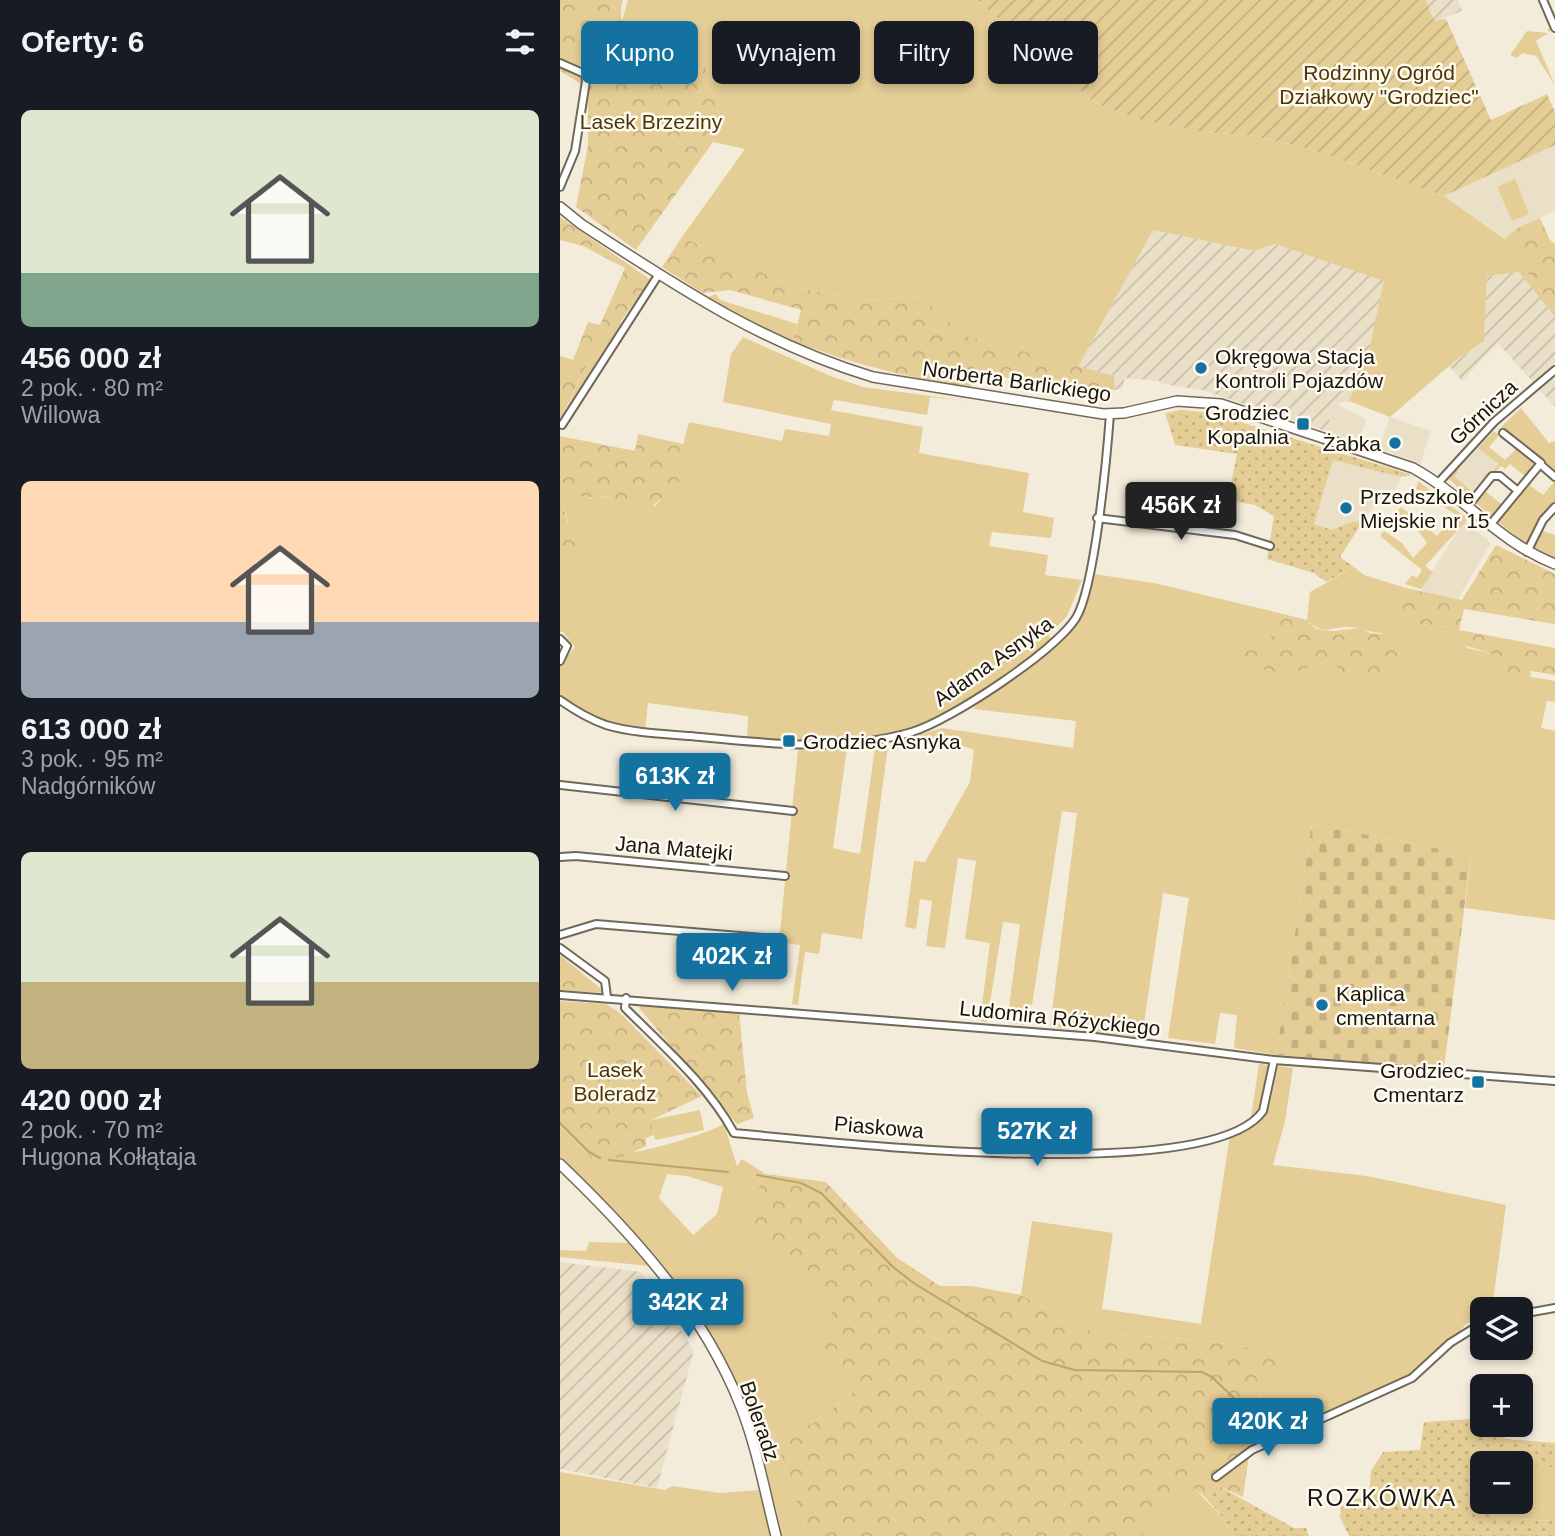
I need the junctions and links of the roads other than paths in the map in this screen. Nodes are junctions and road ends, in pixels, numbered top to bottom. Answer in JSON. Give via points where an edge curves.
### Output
{"nodes":[{"id":1,"x":1543,"y":0,"type":"edge"},
{"id":2,"x":1555,"y":28,"type":"edge"},
{"id":3,"x":560,"y":63,"type":"edge"},
{"id":4,"x":560,"y":187,"type":"edge"},
{"id":5,"x":560,"y":207,"type":"edge"},
{"id":6,"x":659,"y":274,"type":"junction"},
{"id":7,"x":1555,"y":370,"type":"edge"},
{"id":8,"x":1110,"y":414,"type":"junction"},
{"id":9,"x":562,"y":425,"type":"edge"},
{"id":10,"x":1503,"y":433,"type":"dead end"},
{"id":11,"x":1539,"y":464,"type":"junction"},
{"id":12,"x":1555,"y":477,"type":"edge"},
{"id":13,"x":1439,"y":482,"type":"junction"},
{"id":14,"x":1518,"y":491,"type":"junction"},
{"id":15,"x":1468,"y":506,"type":"junction"},
{"id":16,"x":1554,"y":511,"type":"edge"},
{"id":17,"x":1097,"y":517,"type":"junction"},
{"id":18,"x":1490,"y":525,"type":"junction"},
{"id":19,"x":1269,"y":547,"type":"dead end"},
{"id":20,"x":1527,"y":552,"type":"junction"},
{"id":21,"x":1555,"y":564,"type":"edge"},
{"id":22,"x":563,"y":640,"type":"edge"},
{"id":23,"x":560,"y":661,"type":"edge"},
{"id":24,"x":560,"y":700,"type":"edge"},
{"id":25,"x":560,"y":785,"type":"edge"},
{"id":26,"x":793,"y":811,"type":"dead end"},
{"id":27,"x":560,"y":858,"type":"edge"},
{"id":28,"x":785,"y":876,"type":"dead end"},
{"id":29,"x":560,"y":935,"type":"edge"},
{"id":30,"x":775,"y":939,"type":"dead end"},
{"id":31,"x":560,"y":948,"type":"edge"},
{"id":32,"x":560,"y":995,"type":"edge"},
{"id":33,"x":607,"y":997,"type":"junction"},
{"id":34,"x":625,"y":998,"type":"junction"},
{"id":35,"x":1275,"y":1060,"type":"junction"},
{"id":36,"x":1555,"y":1081,"type":"edge"},
{"id":37,"x":560,"y":1164,"type":"edge"},
{"id":38,"x":1555,"y":1308,"type":"edge"},
{"id":39,"x":1533,"y":1312,"type":"edge"},
{"id":40,"x":1470,"y":1331,"type":"edge"},
{"id":41,"x":1216,"y":1477,"type":"dead end"},
{"id":42,"x":776,"y":1536,"type":"edge"}],
"edges":[{"from":1,"to":2,"type":"street"},
{"from":3,"to":4,"type":"street","via":[[586,80],[575,151]]},
{"from":5,"to":6,"type":"street","name":"Norberta Barlickiego"},
{"from":6,"to":8,"type":"street","name":"Norberta Barlickiego","via":[[752,331],[850,370],[1024,403]]},
{"from":6,"to":9,"type":"street"},
{"from":7,"to":13,"type":"street","name":"Górnicza","via":[[1494,422]]},
{"from":8,"to":13,"type":"street","name":"Norberta Barlickiego","via":[[1177,401],[1221,404],[1413,468]]},
{"from":8,"to":17,"type":"street","name":"Adama Asnyka"},
{"from":10,"to":11,"type":"street"},
{"from":11,"to":12,"type":"street"},
{"from":11,"to":14,"type":"street"},
{"from":13,"to":15,"type":"street","name":"Norberta Barlickiego"},
{"from":14,"to":15,"type":"street","via":[[1500,476],[1492,476]]},
{"from":14,"to":18,"type":"street"},
{"from":15,"to":18,"type":"street","name":"Norberta Barlickiego"},
{"from":16,"to":20,"type":"street"},
{"from":17,"to":19,"type":"street","via":[[1235,536]]},
{"from":17,"to":24,"type":"street","name":"Adama Asnyka","via":[[1084,596],[1069,627],[985,692],[918,730],[872,740],[754,742],[620,728],[580,714]]},
{"from":18,"to":20,"type":"street","name":"Norberta Barlickiego"},
{"from":20,"to":21,"type":"street","name":"Norberta Barlickiego"},
{"from":22,"to":23,"type":"street","via":[[565,655]]},
{"from":25,"to":26,"type":"street"},
{"from":27,"to":28,"type":"street","name":"Jana Matejki"},
{"from":29,"to":30,"type":"street","via":[[596,923]]},
{"from":31,"to":33,"type":"street","via":[[605,981]]},
{"from":32,"to":33,"type":"street","name":"Ludomira Różyckiego"},
{"from":33,"to":34,"type":"street","name":"Ludomira Różyckiego"},
{"from":34,"to":35,"type":"street","name":"Ludomira Różyckiego","via":[[1095,1037]]},
{"from":34,"to":35,"type":"street","name":"Piaskowa","via":[[625,1008],[680,1064],[734,1133],[995,1154],[1176,1147],[1258,1117]]},
{"from":35,"to":36,"type":"street","name":"Ludomira Różyckiego"},
{"from":37,"to":42,"type":"street","name":"Boleradz","via":[[621,1222],[706,1339],[745,1417]]},
{"from":38,"to":39,"type":"street"},
{"from":40,"to":41,"type":"street","via":[[1412,1378],[1252,1450]]}]}
